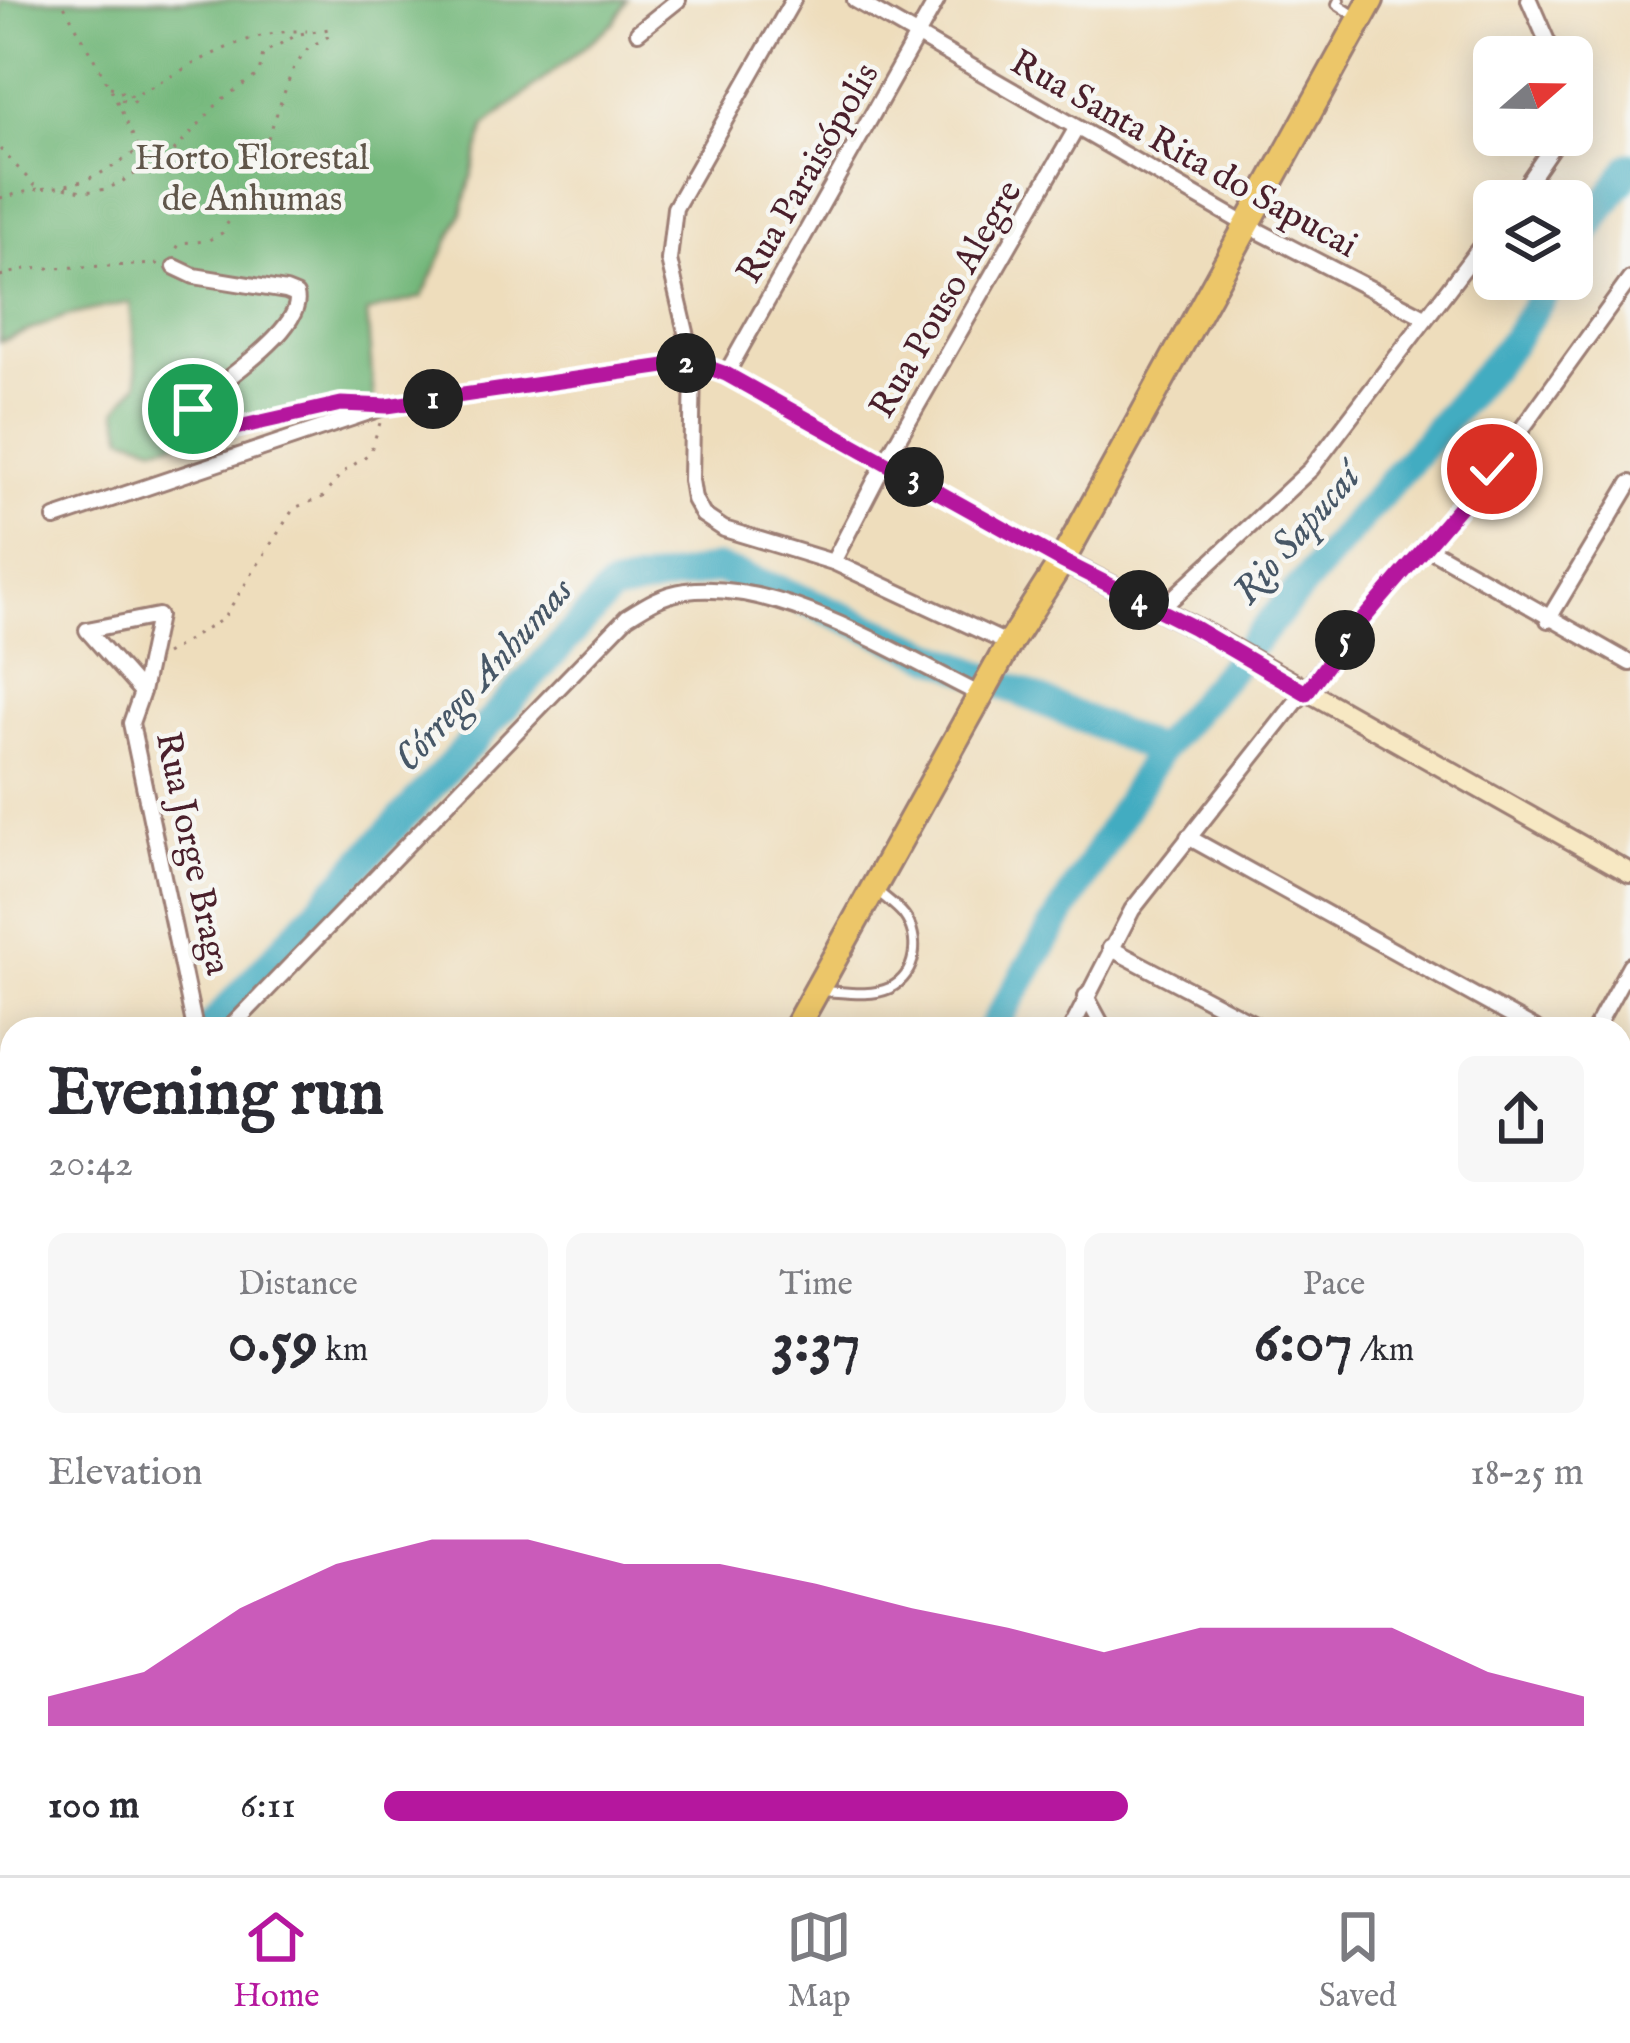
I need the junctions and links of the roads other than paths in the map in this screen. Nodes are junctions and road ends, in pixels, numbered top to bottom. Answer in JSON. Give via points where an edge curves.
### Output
{"nodes":[{"id":1,"x":678,"y":0,"type":"edge"},
{"id":2,"x":794,"y":0,"type":"edge"},
{"id":3,"x":855,"y":0,"type":"edge"},
{"id":4,"x":937,"y":0,"type":"edge"},
{"id":5,"x":1528,"y":0,"type":"edge"},
{"id":6,"x":1335,"y":1,"type":"edge"},
{"id":7,"x":1365,"y":9,"type":"edge"},
{"id":8,"x":638,"y":32,"type":"dead end"},
{"id":9,"x":918,"y":35,"type":"junction"},
{"id":10,"x":1544,"y":36,"type":"edge"},
{"id":11,"x":1076,"y":129,"type":"junction"},
{"id":12,"x":1245,"y":224,"type":"junction"},
{"id":13,"x":1473,"y":256,"type":"edge"},
{"id":14,"x":175,"y":267,"type":"road end"},
{"id":15,"x":1630,"y":279,"type":"edge"},
{"id":16,"x":1425,"y":317,"type":"junction"},
{"id":17,"x":693,"y":362,"type":"junction"},
{"id":18,"x":726,"y":374,"type":"junction"},
{"id":19,"x":387,"y":406,"type":"junction"},
{"id":20,"x":886,"y":460,"type":"junction"},
{"id":21,"x":1630,"y":483,"type":"edge"},
{"id":22,"x":55,"y":518,"type":"dead end"},
{"id":23,"x":1424,"y":546,"type":"junction"},
{"id":24,"x":1062,"y":561,"type":"junction"},
{"id":25,"x":833,"y":562,"type":"junction"},
{"id":26,"x":1160,"y":610,"type":"junction"},
{"id":27,"x":1548,"y":620,"type":"junction"},
{"id":28,"x":1005,"y":650,"type":"junction"},
{"id":29,"x":1630,"y":663,"type":"edge"},
{"id":30,"x":984,"y":690,"type":"junction"},
{"id":31,"x":142,"y":692,"type":"junction"},
{"id":32,"x":1306,"y":693,"type":"junction"},
{"id":33,"x":1188,"y":837,"type":"junction"},
{"id":34,"x":1630,"y":873,"type":"edge"},
{"id":35,"x":874,"y":888,"type":"junction"},
{"id":36,"x":1110,"y":948,"type":"junction"},
{"id":37,"x":1630,"y":965,"type":"edge"},
{"id":38,"x":817,"y":990,"type":"junction"},
{"id":39,"x":1087,"y":995,"type":"junction"},
{"id":40,"x":1226,"y":1009,"type":"junction"},
{"id":41,"x":192,"y":1017,"type":"edge"},
{"id":42,"x":241,"y":1017,"type":"edge"},
{"id":43,"x":802,"y":1017,"type":"edge"},
{"id":44,"x":1077,"y":1017,"type":"edge"},
{"id":45,"x":1099,"y":1017,"type":"edge"},
{"id":46,"x":1231,"y":1017,"type":"edge"},
{"id":47,"x":1241,"y":1017,"type":"edge"},
{"id":48,"x":1512,"y":1017,"type":"edge"},
{"id":49,"x":1602,"y":1017,"type":"edge"}],
"edges":[{"from":1,"to":8,"type":"street"},
{"from":2,"to":17,"type":"street","via":[[675,208],[669,260]]},
{"from":3,"to":9,"type":"street","name":"Rua Santa Rita do Sapucai"},
{"from":4,"to":9,"type":"street","name":"Rua Paraisópolis"},
{"from":5,"to":10,"type":"street"},
{"from":6,"to":7,"type":"lane"},
{"from":7,"to":12,"type":"highway"},
{"from":9,"to":11,"type":"street","name":"Rua Santa Rita do Sapucai"},
{"from":9,"to":18,"type":"street","name":"Rua Paraisópolis"},
{"from":11,"to":12,"type":"street","name":"Rua Santa Rita do Sapucai"},
{"from":11,"to":20,"type":"street","name":"Rua Pouso Alegre"},
{"from":12,"to":16,"type":"street","name":"Rua Santa Rita do Sapucai"},
{"from":12,"to":24,"type":"highway"},
{"from":13,"to":16,"type":"street"},
{"from":14,"to":19,"type":"street","via":[[286,292],[299,302],[282,330],[198,401],[193,417],[201,427],[226,430],[341,404]]},
{"from":15,"to":23,"type":"street","via":[[1492,469]]},
{"from":16,"to":26,"type":"street","via":[[1311,469]]},
{"from":17,"to":18,"type":"street"},
{"from":17,"to":19,"type":"street"},
{"from":17,"to":25,"type":"street","via":[[691,480],[703,514],[724,530]]},
{"from":18,"to":20,"type":"street"},
{"from":19,"to":22,"type":"street"},
{"from":20,"to":24,"type":"street"},
{"from":20,"to":25,"type":"street","name":"Rua Pouso Alegre"},
{"from":21,"to":27,"type":"street"},
{"from":23,"to":27,"type":"street"},
{"from":23,"to":32,"type":"street"},
{"from":24,"to":26,"type":"street"},
{"from":24,"to":28,"type":"highway"},
{"from":25,"to":28,"type":"street"},
{"from":26,"to":32,"type":"street"},
{"from":27,"to":29,"type":"street"},
{"from":28,"to":30,"type":"highway"},
{"from":30,"to":35,"type":"highway"},
{"from":30,"to":42,"type":"street","via":[[759,597],[718,590],[655,599],[627,617]]},
{"from":31,"to":31,"type":"street","name":"Rua Jorge Braga","via":[[87,630],[158,616]]},
{"from":31,"to":41,"type":"street","name":"Rua Jorge Braga","via":[[131,723]]},
{"from":32,"to":33,"type":"street"},
{"from":32,"to":34,"type":"street"},
{"from":33,"to":36,"type":"street"},
{"from":33,"to":48,"type":"street"},
{"from":35,"to":38,"type":"highway"},
{"from":35,"to":38,"type":"lane","via":[[904,915],[916,943],[908,973],[891,988],[861,994]]},
{"from":36,"to":39,"type":"street"},
{"from":36,"to":40,"type":"street"},
{"from":37,"to":49,"type":"street"},
{"from":38,"to":43,"type":"highway"},
{"from":39,"to":44,"type":"street"},
{"from":39,"to":45,"type":"street"},
{"from":40,"to":46,"type":"street"},
{"from":40,"to":47,"type":"street"}]}
